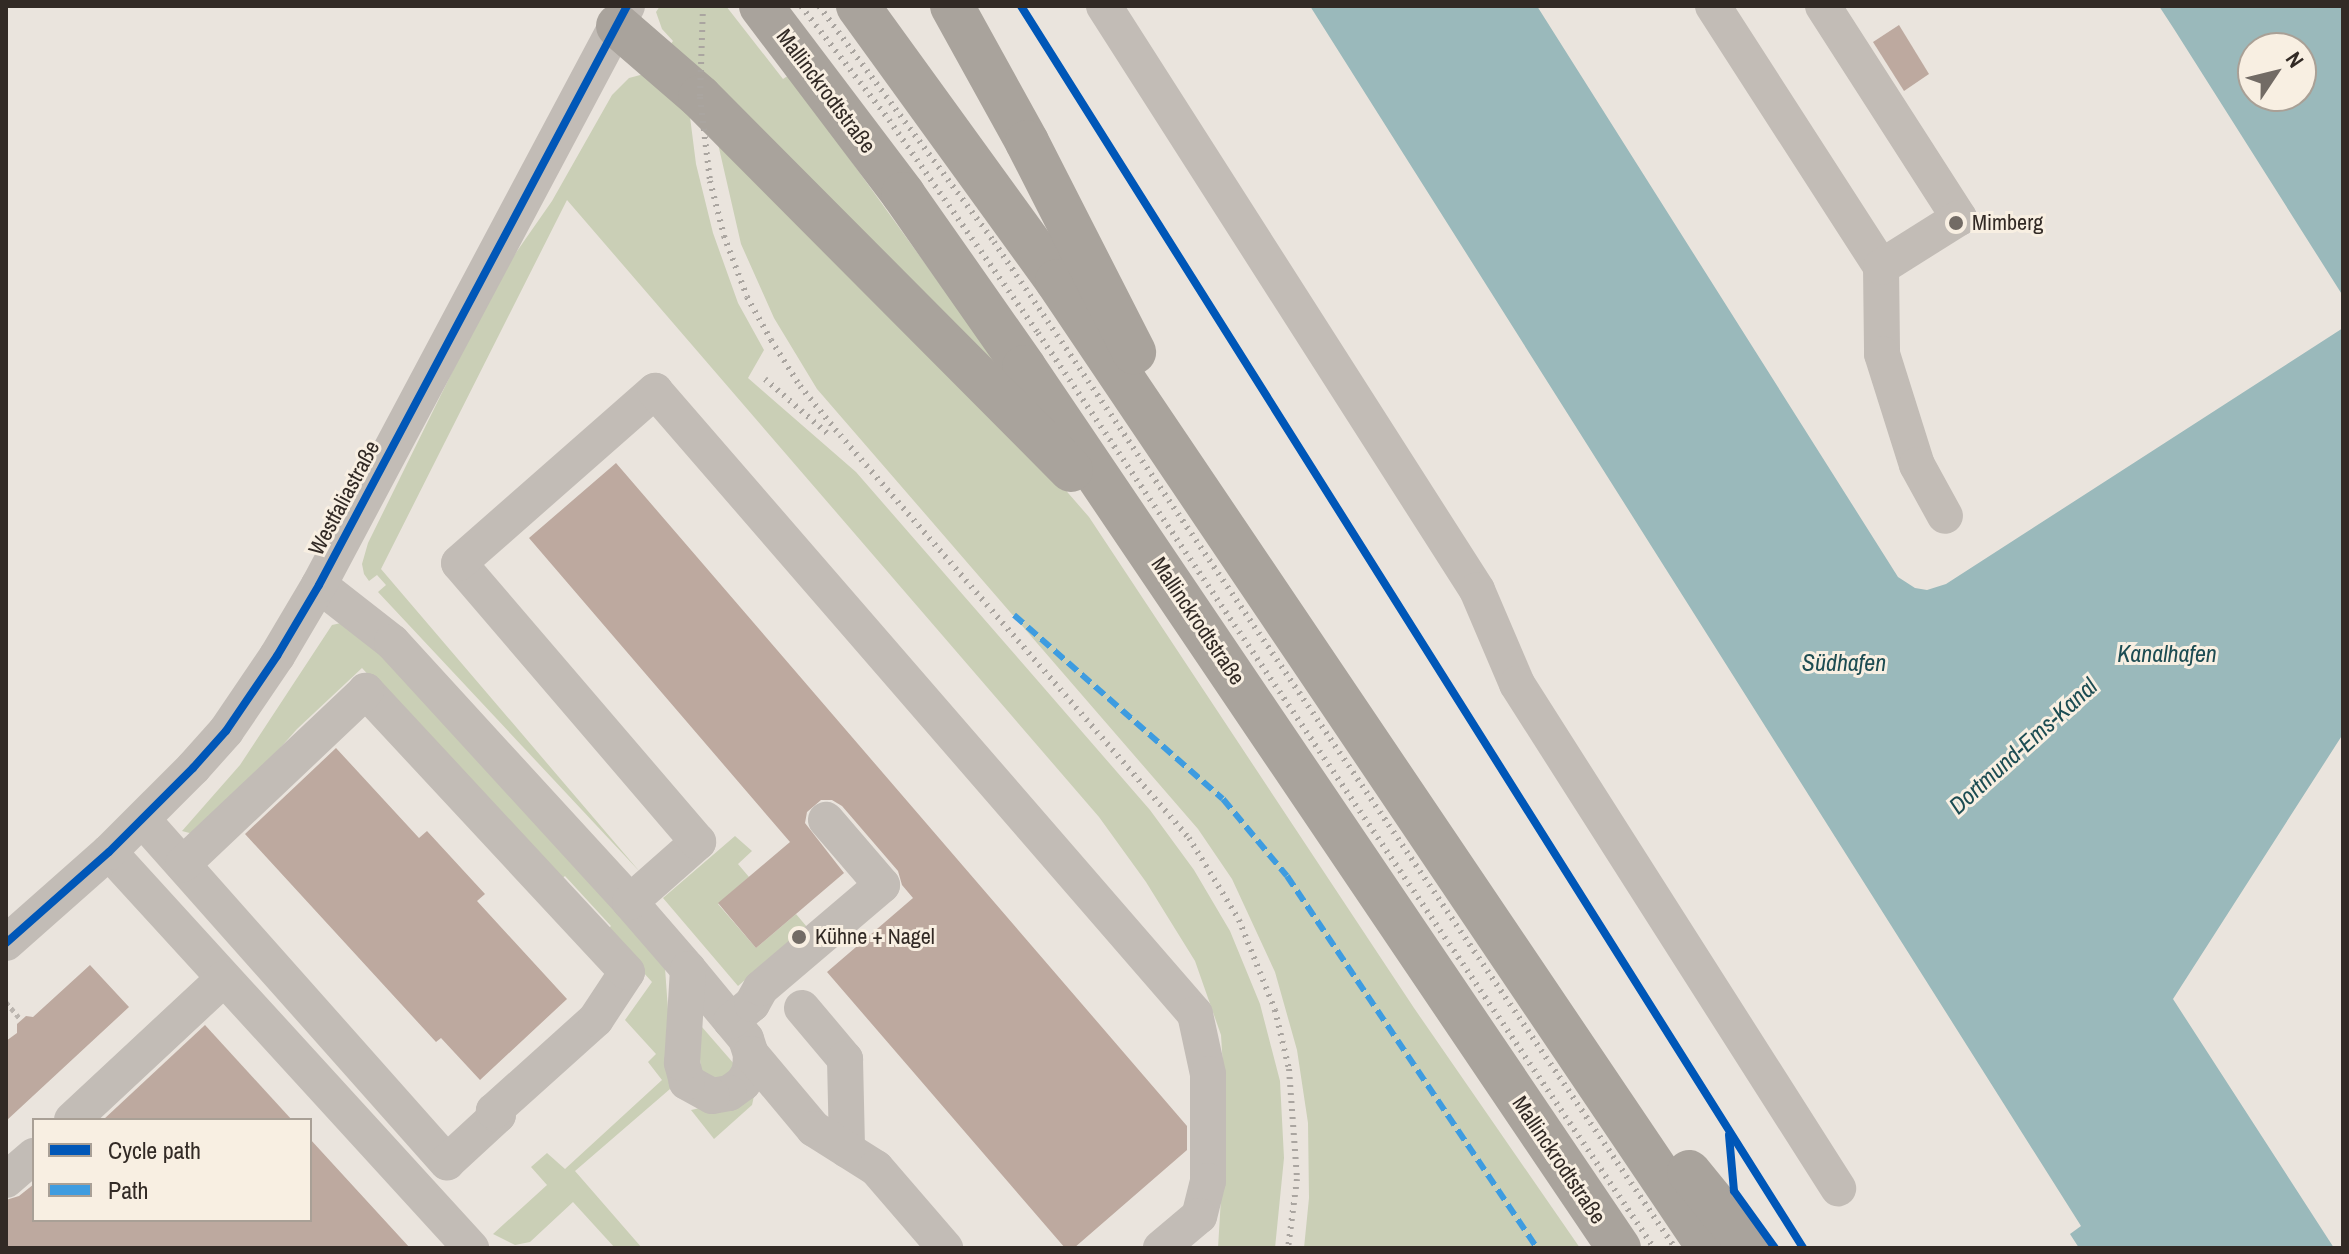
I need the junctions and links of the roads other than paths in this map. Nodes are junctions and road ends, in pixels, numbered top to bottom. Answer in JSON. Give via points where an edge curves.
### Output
{"nodes":[{"id":1,"x":858,"y":6,"type":"edge"},
{"id":2,"x":952,"y":6,"type":"edge"},
{"id":3,"x":1104,"y":6,"type":"edge"},
{"id":4,"x":1713,"y":6,"type":"edge"},
{"id":5,"x":1823,"y":6,"type":"edge"},
{"id":6,"x":622,"y":16,"type":"edge"},
{"id":7,"x":770,"y":17,"type":"edge"},
{"id":8,"x":1881,"y":267,"type":"junction"},
{"id":9,"x":1209,"y":505,"type":"junction"},
{"id":10,"x":1945,"y":516,"type":"dead end"},
{"id":11,"x":1144,"y":542,"type":"junction"},
{"id":12,"x":319,"y":585,"type":"junction"},
{"id":13,"x":143,"y":820,"type":"junction"},
{"id":14,"x":826,"y":820,"type":"dead end"},
{"id":15,"x":109,"y":852,"type":"junction"},
{"id":16,"x":183,"y":864,"type":"junction"},
{"id":17,"x":640,"y":893,"type":"junction"},
{"id":18,"x":6,"y":943,"type":"edge"},
{"id":19,"x":688,"y":969,"type":"junction"},
{"id":20,"x":223,"y":979,"type":"junction"},
{"id":21,"x":802,"y":1008,"type":"dead end"},
{"id":22,"x":1558,"y":1019,"type":"junction"},
{"id":23,"x":731,"y":1021,"type":"junction"},
{"id":24,"x":751,"y":1054,"type":"junction"},
{"id":25,"x":74,"y":1118,"type":"edge"},
{"id":26,"x":847,"y":1150,"type":"junction"},
{"id":27,"x":32,"y":1158,"type":"edge"},
{"id":28,"x":6,"y":1180,"type":"edge"},
{"id":29,"x":1838,"y":1188,"type":"dead end"},
{"id":30,"x":471,"y":1248,"type":"edge"},
{"id":31,"x":945,"y":1248,"type":"edge"},
{"id":32,"x":1161,"y":1248,"type":"edge"},
{"id":33,"x":1619,"y":1248,"type":"edge"},
{"id":34,"x":1709,"y":1248,"type":"edge"},
{"id":35,"x":1751,"y":1248,"type":"edge"}],
"edges":[{"from":1,"to":9,"type":"highway","via":[[1030,242]]},
{"from":2,"to":9,"type":"highway","via":[[1027,142]]},
{"from":3,"to":29,"type":"street","via":[[1477,590],[1517,684]]},
{"from":4,"to":8,"type":"street"},
{"from":5,"to":8,"type":"street","via":[[1959,218]]},
{"from":6,"to":11,"type":"highway"},
{"from":6,"to":12,"type":"street","name":"Westfaliastraße"},
{"from":7,"to":11,"type":"highway","name":"Mallinckrodtstraße","via":[[903,194]]},
{"from":8,"to":10,"type":"street","via":[[1882,354],[1917,465]]},
{"from":9,"to":22,"type":"highway"},
{"from":11,"to":33,"type":"highway","name":"Mallinckrodtstraße"},
{"from":12,"to":13,"type":"street","name":"Westfaliastraße","via":[[226,731]]},
{"from":12,"to":17,"type":"street","via":[[392,642]]},
{"from":13,"to":15,"type":"street","name":"Westfaliastraße"},
{"from":13,"to":16,"type":"street"},
{"from":14,"to":23,"type":"street","via":[[882,885],[761,988],[752,1004]]},
{"from":15,"to":18,"type":"street","name":"Westfaliastraße"},
{"from":15,"to":20,"type":"street"},
{"from":16,"to":16,"type":"street","via":[[447,1162],[498,1115],[494,1111],[596,1019],[627,972],[366,691]]},
{"from":17,"to":19,"type":"street"},
{"from":17,"to":32,"type":"street","via":[[698,842],[459,563],[655,391],[1195,1014],[1208,1074],[1208,1181],[1199,1216]]},
{"from":19,"to":23,"type":"street"},
{"from":19,"to":24,"type":"street","via":[[682,1063],[687,1082],[712,1096],[729,1093],[750,1071]]},
{"from":20,"to":25,"type":"street"},
{"from":20,"to":30,"type":"street"},
{"from":21,"to":26,"type":"street","via":[[845,1059]]},
{"from":22,"to":34,"type":"highway"},
{"from":22,"to":35,"type":"highway"},
{"from":23,"to":24,"type":"street"},
{"from":24,"to":26,"type":"street","via":[[814,1129]]},
{"from":26,"to":31,"type":"street","via":[[876,1168]]},
{"from":27,"to":28,"type":"street"}]}
